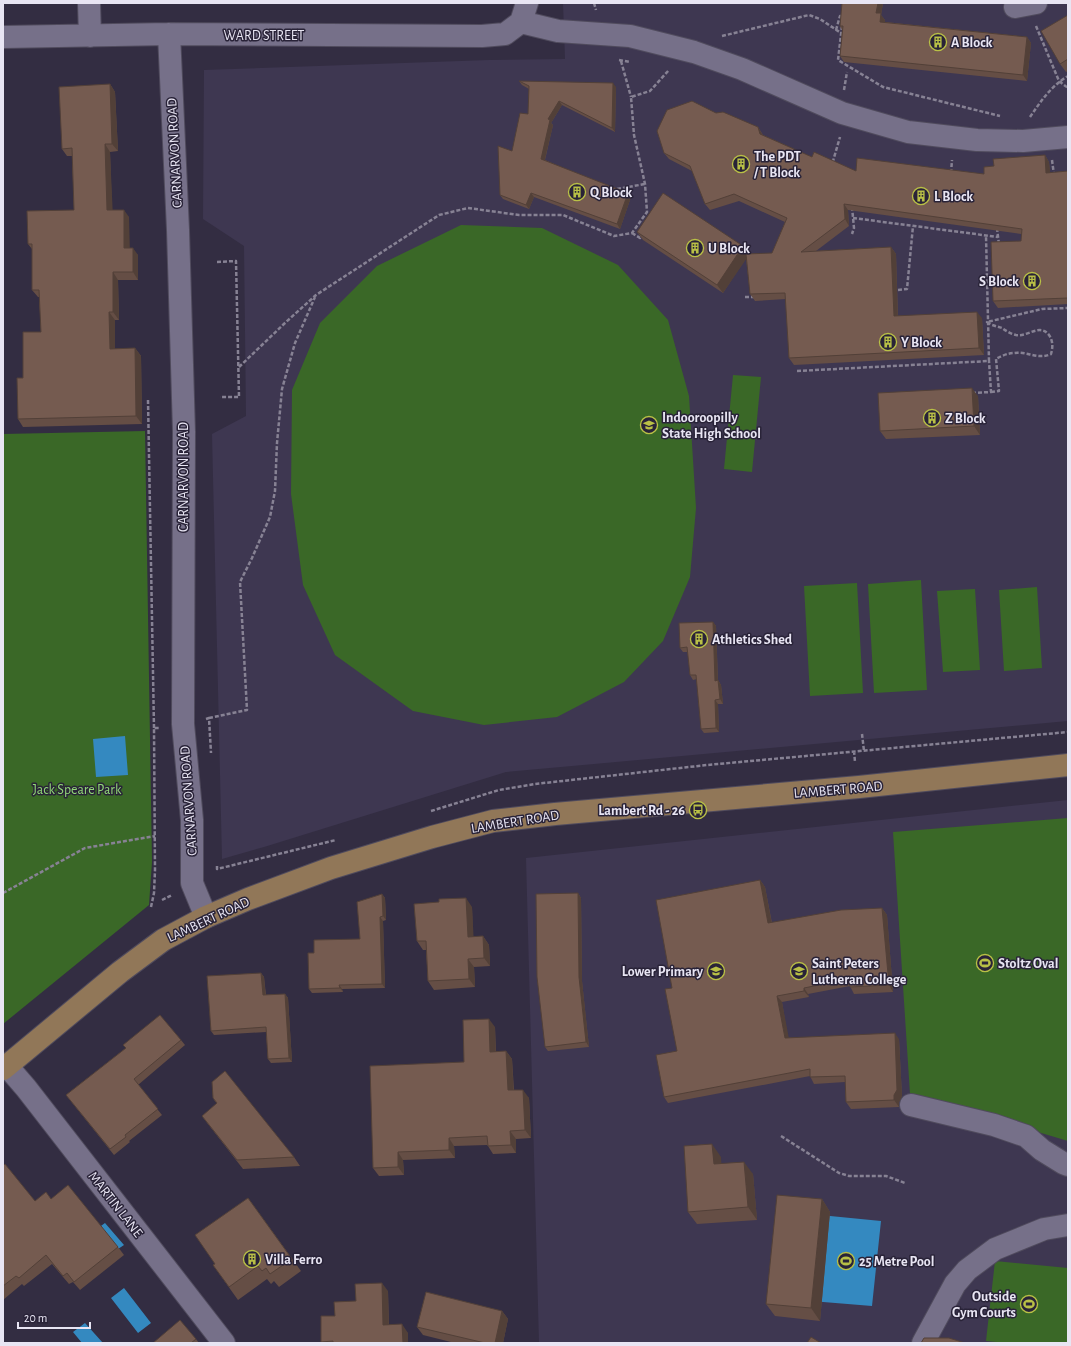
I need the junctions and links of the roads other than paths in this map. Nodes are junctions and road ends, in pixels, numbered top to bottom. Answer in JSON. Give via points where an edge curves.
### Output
{"nodes":[{"id":1,"x":90,"y":3,"type":"edge"},
{"id":2,"x":1036,"y":3,"type":"edge"},
{"id":3,"x":1014,"y":7,"type":"dead end"},
{"id":4,"x":524,"y":13,"type":"edge"},
{"id":5,"x":169,"y":34,"type":"junction"},
{"id":6,"x":90,"y":36,"type":"junction"},
{"id":7,"x":3,"y":37,"type":"edge"},
{"id":8,"x":1068,"y":137,"type":"edge"},
{"id":9,"x":1068,"y":765,"type":"edge"},
{"id":10,"x":206,"y":916,"type":"junction"},
{"id":11,"x":5,"y":1068,"type":"edge"},
{"id":12,"x":911,"y":1105,"type":"dead end"},
{"id":13,"x":1068,"y":1165,"type":"edge"},
{"id":14,"x":1068,"y":1225,"type":"edge"},
{"id":15,"x":224,"y":1343,"type":"edge"},
{"id":16,"x":923,"y":1343,"type":"edge"}],
"edges":[{"from":1,"to":6,"type":"street"},
{"from":2,"to":3,"type":"street"},
{"from":4,"to":5,"type":"street","name":"WARD STREET","via":[[505,34],[482,36]]},
{"from":4,"to":8,"type":"street","via":[[558,31],[630,36],[694,52],[742,69],[842,113],[908,132],[1023,142]]},
{"from":5,"to":6,"type":"street","name":"WARD STREET"},
{"from":5,"to":10,"type":"street","name":"CARNARVON ROAD","via":[[184,432],[183,724],[192,820],[192,883]]},
{"from":6,"to":7,"type":"street","name":"WARD STREET"},
{"from":9,"to":10,"type":"main road","name":"LAMBERT ROAD","via":[[493,821],[336,867]]},
{"from":10,"to":11,"type":"main road","name":"LAMBERT ROAD","via":[[163,940],[120,972]]},
{"from":11,"to":15,"type":"street","name":"MARTIN LANE","via":[[26,1088]]},
{"from":12,"to":13,"type":"street","via":[[994,1125],[1026,1136],[1042,1150]]},
{"from":14,"to":16,"type":"street","via":[[1044,1229],[995,1249],[967,1270],[955,1284]]}]}
